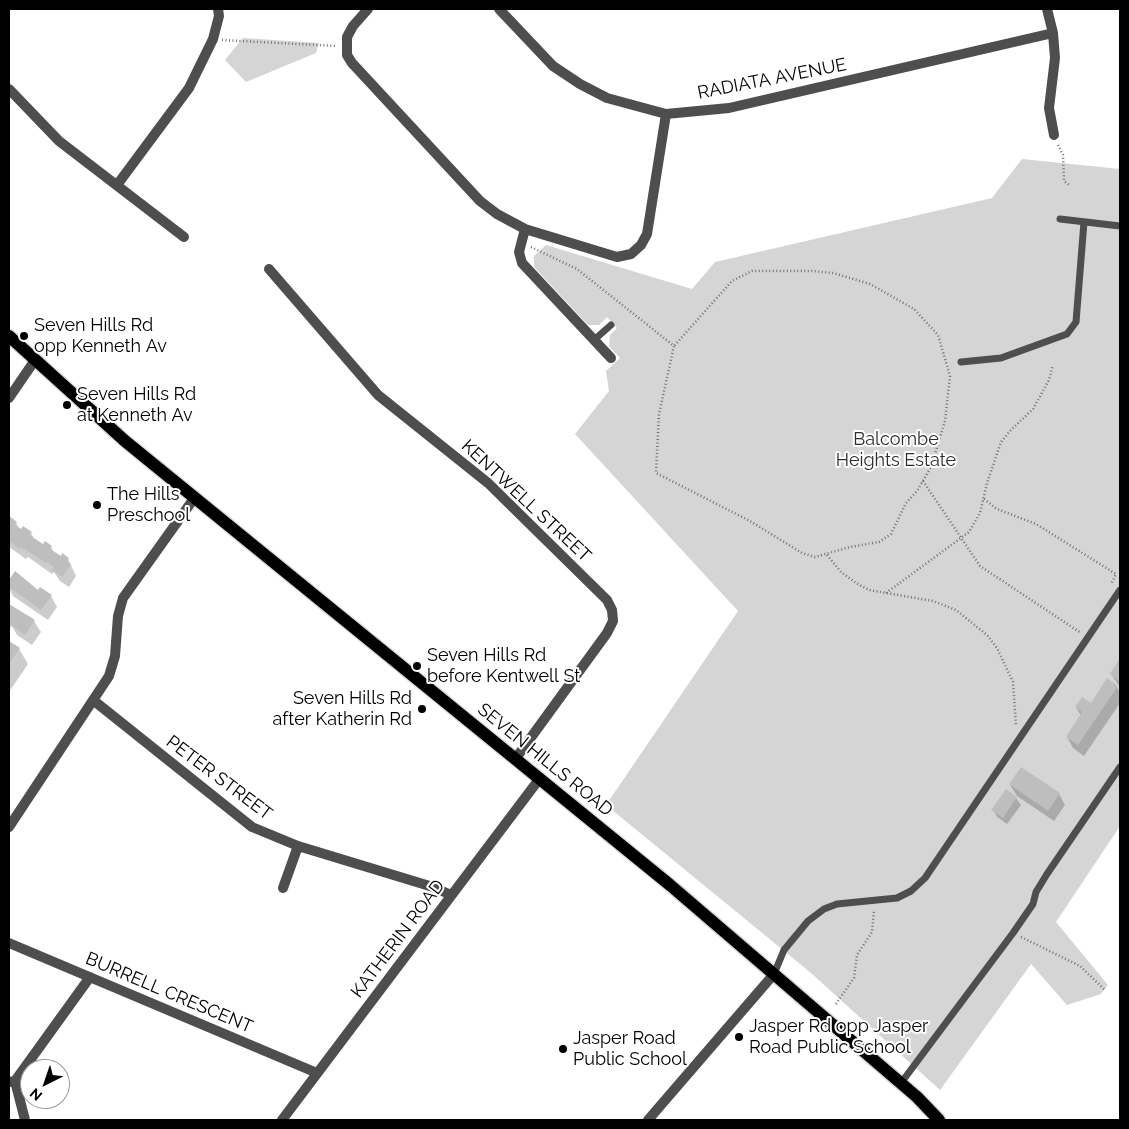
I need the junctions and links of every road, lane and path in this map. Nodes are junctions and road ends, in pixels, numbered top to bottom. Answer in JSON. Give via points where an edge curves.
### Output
{"nodes":[{"id":1,"x":218,"y":9,"type":"edge"},
{"id":2,"x":368,"y":9,"type":"edge"},
{"id":3,"x":499,"y":9,"type":"edge"},
{"id":4,"x":1047,"y":9,"type":"edge"},
{"id":5,"x":1053,"y":33,"type":"junction"},
{"id":6,"x":213,"y":39,"type":"junction"},
{"id":7,"x":345,"y":46,"type":"junction"},
{"id":8,"x":9,"y":89,"type":"edge"},
{"id":9,"x":666,"y":114,"type":"junction"},
{"id":10,"x":1054,"y":134,"type":"joint"},
{"id":11,"x":117,"y":185,"type":"junction"},
{"id":12,"x":1068,"y":185,"type":"dead end"},
{"id":13,"x":1060,"y":219,"type":"dead end"},
{"id":14,"x":1084,"y":222,"type":"junction"},
{"id":15,"x":1120,"y":226,"type":"edge"},
{"id":16,"x":525,"y":229,"type":"junction"},
{"id":17,"x":184,"y":237,"type":"dead end"},
{"id":18,"x":520,"y":242,"type":"junction"},
{"id":19,"x":269,"y":269,"type":"dead end"},
{"id":20,"x":611,"y":325,"type":"dead end"},
{"id":21,"x":9,"y":336,"type":"edge"},
{"id":22,"x":594,"y":340,"type":"junction"},
{"id":23,"x":674,"y":346,"type":"junction"},
{"id":24,"x":610,"y":358,"type":"dead end"},
{"id":25,"x":35,"y":360,"type":"junction"},
{"id":26,"x":961,"y":362,"type":"dead end"},
{"id":27,"x":1053,"y":365,"type":"dead end"},
{"id":28,"x":9,"y":398,"type":"edge"},
{"id":29,"x":923,"y":481,"type":"junction"},
{"id":30,"x":195,"y":497,"type":"junction"},
{"id":31,"x":983,"y":499,"type":"junction"},
{"id":32,"x":961,"y":538,"type":"junction"},
{"id":33,"x":827,"y":555,"type":"junction"},
{"id":34,"x":1111,"y":584,"type":"dead end"},
{"id":35,"x":1120,"y":590,"type":"edge"},
{"id":36,"x":886,"y":593,"type":"junction"},
{"id":37,"x":1088,"y":638,"type":"junction"},
{"id":38,"x":93,"y":700,"type":"junction"},
{"id":39,"x":1017,"y":742,"type":"junction"},
{"id":40,"x":516,"y":758,"type":"junction"},
{"id":41,"x":1120,"y":767,"type":"edge"},
{"id":42,"x":540,"y":778,"type":"junction"},
{"id":43,"x":9,"y":827,"type":"edge"},
{"id":44,"x":298,"y":846,"type":"junction"},
{"id":45,"x":284,"y":888,"type":"dead end"},
{"id":46,"x":451,"y":895,"type":"junction"},
{"id":47,"x":876,"y":901,"type":"junction"},
{"id":48,"x":1013,"y":933,"type":"junction"},
{"id":49,"x":9,"y":943,"type":"edge"},
{"id":50,"x":774,"y":974,"type":"junction"},
{"id":51,"x":90,"y":977,"type":"junction"},
{"id":52,"x":1106,"y":990,"type":"dead end"},
{"id":53,"x":836,"y":1004,"type":"dead end"},
{"id":54,"x":317,"y":1073,"type":"junction"},
{"id":55,"x":12,"y":1082,"type":"edge"},
{"id":56,"x":901,"y":1082,"type":"junction"},
{"id":57,"x":25,"y":1120,"type":"edge"},
{"id":58,"x":282,"y":1120,"type":"edge"},
{"id":59,"x":648,"y":1120,"type":"edge"},
{"id":60,"x":939,"y":1120,"type":"edge"}],
"edges":[{"from":1,"to":6,"type":"street"},
{"from":2,"to":7,"type":"street","via":[[352,26]]},
{"from":3,"to":9,"type":"street","name":"RADIATA AVENUE","via":[[553,66],[580,84],[607,98]]},
{"from":4,"to":5,"type":"street"},
{"from":5,"to":9,"type":"street","name":"RADIATA AVENUE","via":[[729,108]]},
{"from":5,"to":10,"type":"street","via":[[1055,58],[1048,108]]},
{"from":6,"to":7,"type":"path"},
{"from":6,"to":11,"type":"street","via":[[189,88]]},
{"from":7,"to":16,"type":"street","via":[[352,63],[480,201]]},
{"from":8,"to":11,"type":"street","via":[[59,141]]},
{"from":9,"to":16,"type":"street","via":[[647,234],[641,246],[631,254],[617,257]]},
{"from":10,"to":12,"type":"path","via":[[1062,155],[1064,181]]},
{"from":11,"to":17,"type":"street"},
{"from":13,"to":14,"type":"lane"},
{"from":14,"to":15,"type":"lane"},
{"from":14,"to":26,"type":"lane","via":[[1076,322],[1067,334],[1001,358]]},
{"from":16,"to":18,"type":"street"},
{"from":18,"to":22,"type":"street","via":[[522,263]]},
{"from":18,"to":23,"type":"path","via":[[577,268]]},
{"from":19,"to":40,"type":"street","name":"KENTWELL STREET","via":[[378,394],[488,483],[607,600],[613,621],[608,633]]},
{"from":20,"to":22,"type":"lane"},
{"from":21,"to":25,"type":"main road","name":"SEVEN HILLS ROAD"},
{"from":22,"to":24,"type":"street"},
{"from":23,"to":29,"type":"path","via":[[732,281],[752,271],[833,274],[887,292],[914,309],[930,325],[938,335],[949,367],[945,421]]},
{"from":23,"to":33,"type":"path","via":[[659,414],[656,473],[750,521],[802,553],[815,557]]},
{"from":25,"to":28,"type":"street"},
{"from":25,"to":30,"type":"main road","name":"SEVEN HILLS ROAD","via":[[125,442]]},
{"from":27,"to":31,"type":"path","via":[[1049,380],[1033,409],[1002,442]]},
{"from":29,"to":32,"type":"path"},
{"from":29,"to":33,"type":"path","via":[[885,539]]},
{"from":30,"to":38,"type":"street","via":[[123,598],[113,664]]},
{"from":30,"to":40,"type":"main road","name":"SEVEN HILLS ROAD"},
{"from":31,"to":32,"type":"path","via":[[977,521]]},
{"from":31,"to":34,"type":"path","via":[[1036,524],[1116,574]]},
{"from":32,"to":36,"type":"path"},
{"from":32,"to":37,"type":"path","via":[[980,566]]},
{"from":33,"to":36,"type":"path","via":[[841,572],[856,583],[869,590]]},
{"from":35,"to":37,"type":"lane"},
{"from":36,"to":39,"type":"path","via":[[956,610],[988,635],[1013,682]]},
{"from":37,"to":39,"type":"lane"},
{"from":38,"to":43,"type":"street"},
{"from":38,"to":44,"type":"street","name":"PETER STREET","via":[[246,824]]},
{"from":39,"to":47,"type":"lane","via":[[926,878],[911,892]]},
{"from":40,"to":42,"type":"main road","name":"SEVEN HILLS ROAD"},
{"from":41,"to":48,"type":"lane","via":[[1047,874]]},
{"from":42,"to":46,"type":"street","name":"KATHERIN ROAD"},
{"from":42,"to":50,"type":"main road","name":"SEVEN HILLS ROAD"},
{"from":44,"to":45,"type":"street"},
{"from":44,"to":46,"type":"street","name":"PETER STREET","via":[[433,886]]},
{"from":46,"to":54,"type":"street","name":"KATHERIN ROAD"},
{"from":47,"to":50,"type":"lane","via":[[830,906],[814,916],[784,950]]},
{"from":47,"to":53,"type":"path","via":[[872,932],[858,951],[854,978]]},
{"from":48,"to":52,"type":"path","via":[[1080,966]]},
{"from":48,"to":56,"type":"lane"},
{"from":49,"to":51,"type":"street","name":"BURRELL CRESCENT"},
{"from":50,"to":56,"type":"main road","name":"SEVEN HILLS ROAD"},
{"from":50,"to":59,"type":"street"},
{"from":51,"to":54,"type":"street","name":"BURRELL CRESCENT"},
{"from":51,"to":55,"type":"street"},
{"from":54,"to":58,"type":"street","name":"KATHERIN ROAD"},
{"from":55,"to":57,"type":"street"},
{"from":56,"to":60,"type":"main road","name":"SEVEN HILLS ROAD"}]}
